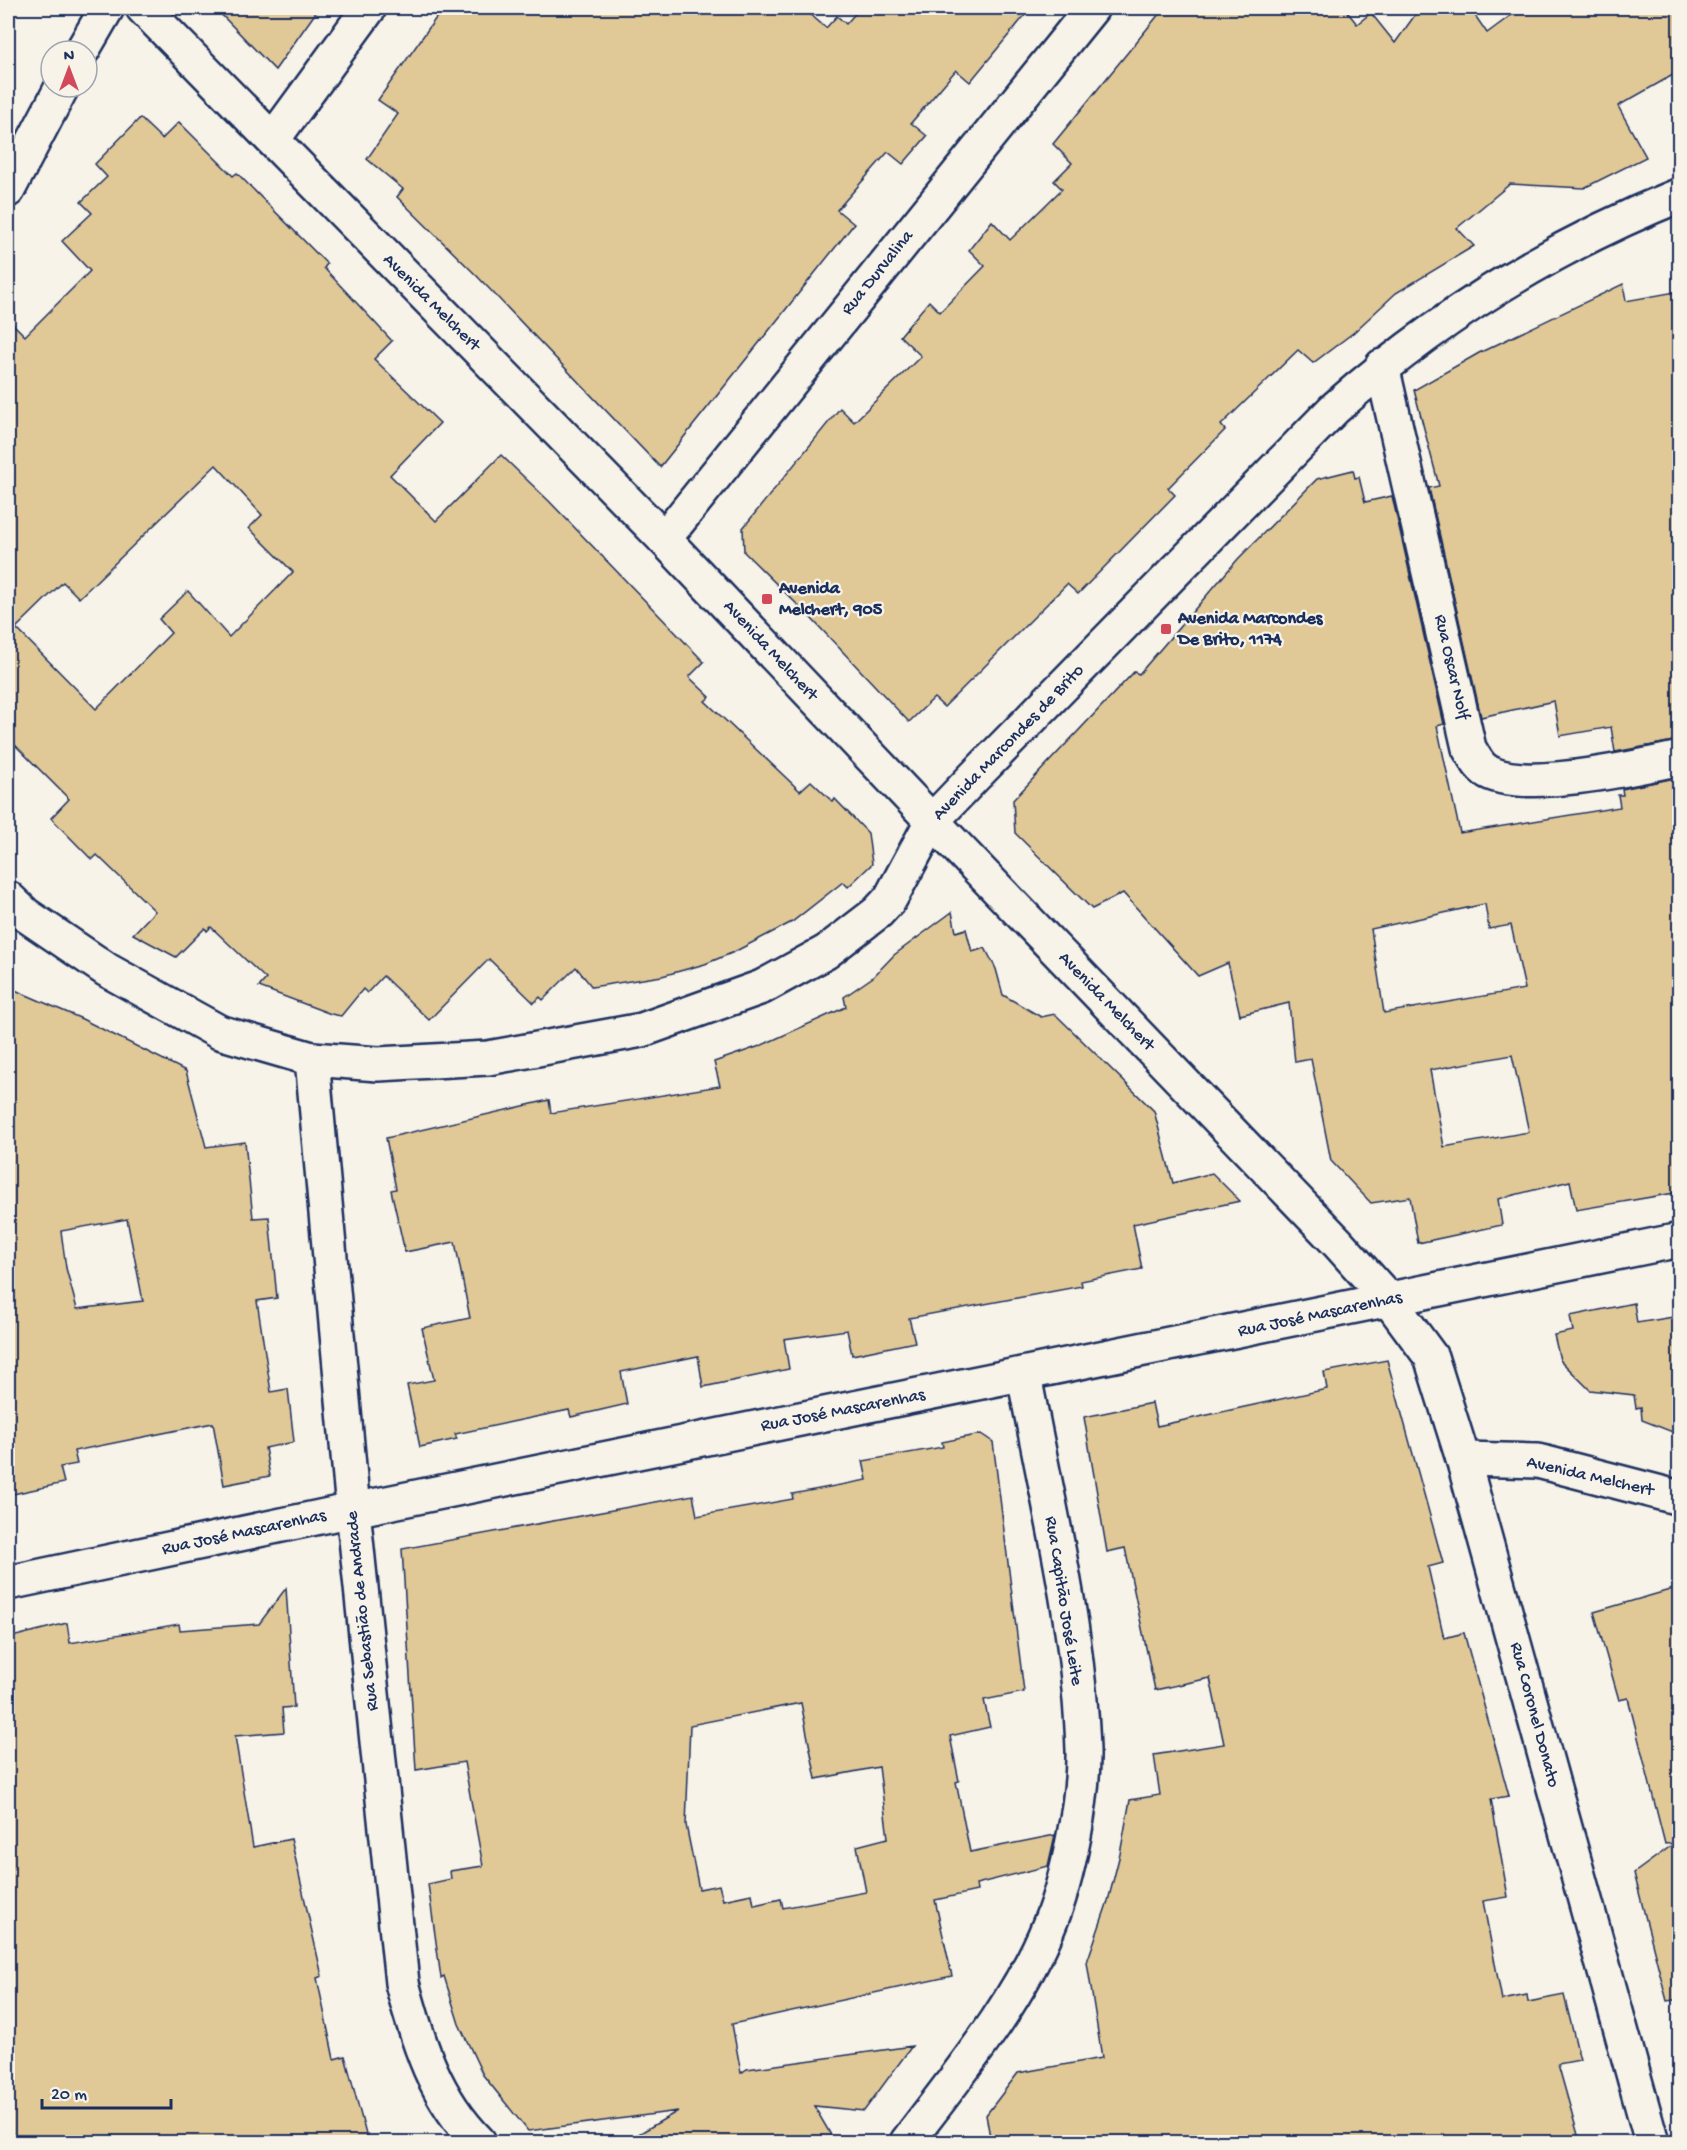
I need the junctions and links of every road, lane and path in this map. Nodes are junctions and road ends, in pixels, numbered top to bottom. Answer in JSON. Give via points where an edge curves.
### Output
{"nodes":[{"id":1,"x":107,"y":8,"type":"edge"},
{"id":2,"x":143,"y":8,"type":"edge"},
{"id":3,"x":369,"y":8,"type":"edge"},
{"id":4,"x":1092,"y":8,"type":"edge"},
{"id":5,"x":89,"y":39,"type":"edge"},
{"id":6,"x":56,"y":99,"type":"edge"},
{"id":7,"x":274,"y":138,"type":"junction"},
{"id":8,"x":8,"y":190,"type":"edge"},
{"id":9,"x":1680,"y":195,"type":"edge"},
{"id":10,"x":1382,"y":366,"type":"junction"},
{"id":11,"x":664,"y":539,"type":"junction"},
{"id":12,"x":1680,"y":758,"type":"edge"},
{"id":13,"x":933,"y":821,"type":"junction"},
{"id":14,"x":8,"y":898,"type":"edge"},
{"id":15,"x":312,"y":1059,"type":"junction"},
{"id":16,"x":1680,"y":1240,"type":"edge"},
{"id":17,"x":1389,"y":1300,"type":"junction"},
{"id":18,"x":1024,"y":1375,"type":"junction"},
{"id":19,"x":1463,"y":1459,"type":"junction"},
{"id":20,"x":1680,"y":1498,"type":"edge"},
{"id":21,"x":353,"y":1510,"type":"junction"},
{"id":22,"x":8,"y":1583,"type":"edge"},
{"id":23,"x":479,"y":2142,"type":"edge"},
{"id":24,"x":907,"y":2142,"type":"edge"},
{"id":25,"x":1652,"y":2142,"type":"edge"}],
"edges":[{"from":1,"to":5,"type":"street"},
{"from":2,"to":7,"type":"street","name":"Avenida Melchert"},
{"from":3,"to":7,"type":"street"},
{"from":4,"to":11,"type":"street","name":"Rua Durvalina"},
{"from":6,"to":8,"type":"street"},
{"from":7,"to":11,"type":"street","name":"Avenida Melchert","via":[[351,222]]},
{"from":9,"to":10,"type":"street","name":"Avenida Marcondes de Brito","via":[[1574,244],[1476,300]]},
{"from":10,"to":12,"type":"street","name":"Rua Oscar Nolf","via":[[1469,748],[1483,769],[1512,779],[1556,779]]},
{"from":10,"to":13,"type":"street","name":"Avenida Marcondes de Brito","via":[[1253,489]]},
{"from":11,"to":13,"type":"street","name":"Avenida Melchert"},
{"from":13,"to":15,"type":"street","name":"Avenida Marcondes de Brito","via":[[890,899],[878,912],[826,952],[762,987],[642,1030],[488,1058],[378,1064]]},
{"from":13,"to":17,"type":"street","name":"Avenida Melchert"},
{"from":14,"to":15,"type":"street","name":"Avenida Marcondes de Brito","via":[[26,915],[107,970],[219,1032]]},
{"from":15,"to":21,"type":"street","name":"Rua Sebastião de Andrade"},
{"from":16,"to":17,"type":"street","name":"Rua José Mascarenhas"},
{"from":17,"to":18,"type":"street","name":"Rua José Mascarenhas"},
{"from":17,"to":19,"type":"street","name":"Rua Coronel Donato","via":[[1431,1357]]},
{"from":18,"to":21,"type":"street","name":"Rua José Mascarenhas"},
{"from":18,"to":24,"type":"street","name":"Rua Capitão José Leite","via":[[1073,1639],[1083,1752],[1074,1836],[1051,1922],[1024,1978]]},
{"from":19,"to":20,"type":"street","name":"Avenida Melchert","via":[[1538,1461]]},
{"from":19,"to":25,"type":"street","name":"Rua Coronel Donato"},
{"from":21,"to":22,"type":"street","name":"Rua José Mascarenhas"},
{"from":21,"to":23,"type":"street","name":"Rua Sebastião de Andrade","via":[[402,1983],[420,2049],[458,2121]]}]}
